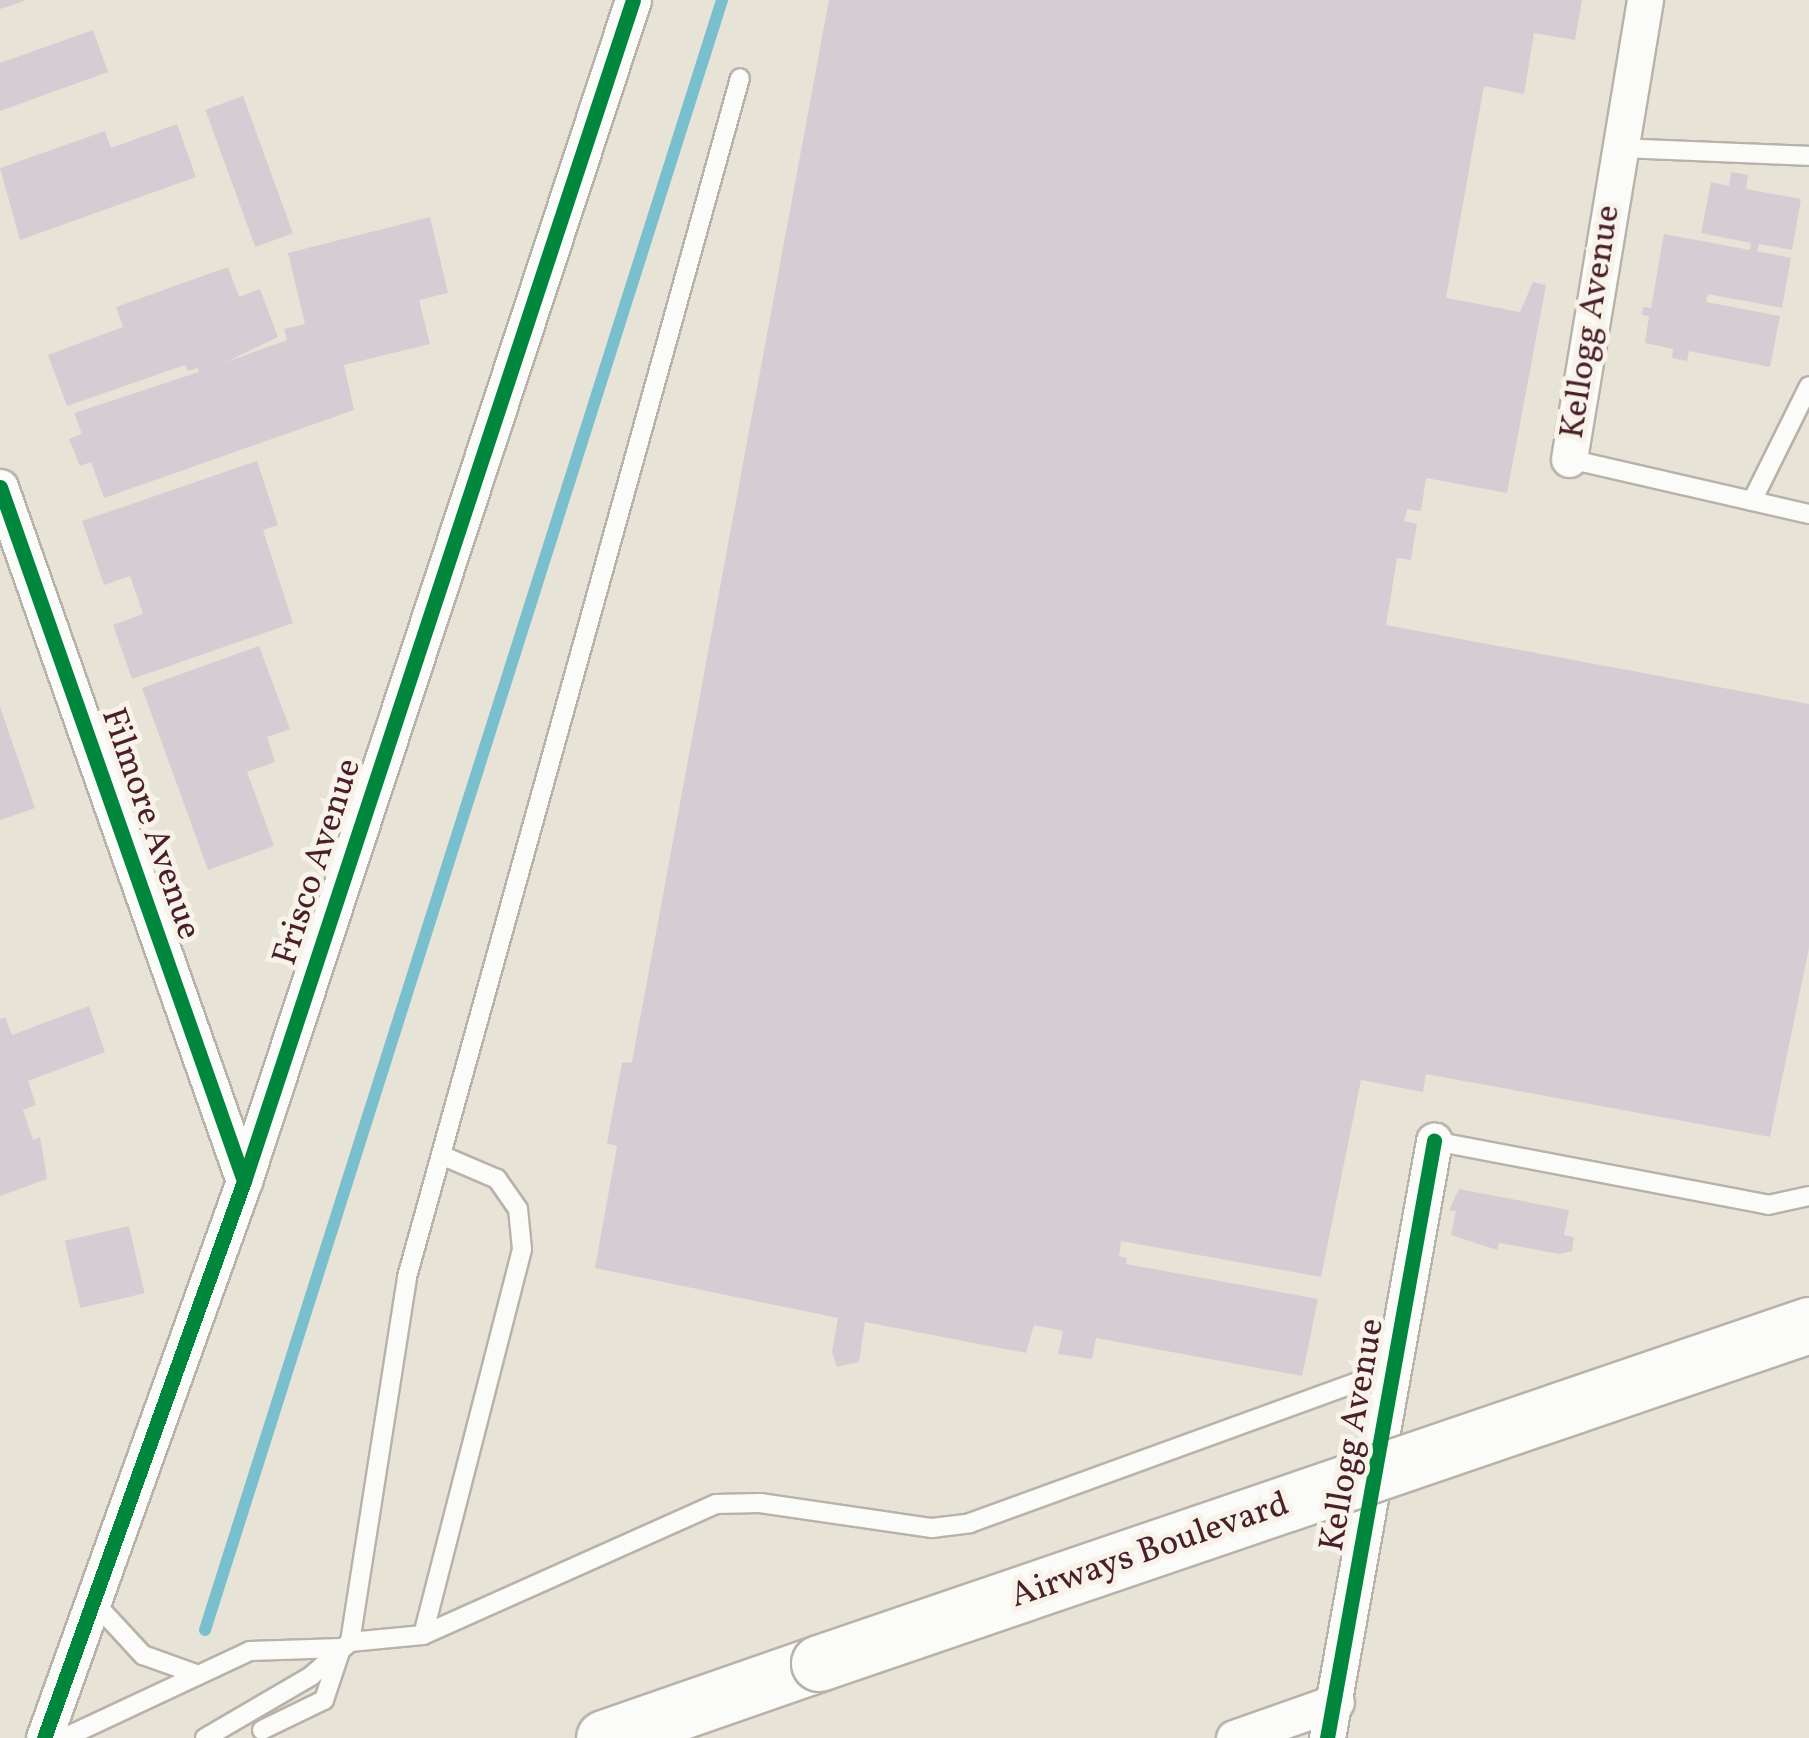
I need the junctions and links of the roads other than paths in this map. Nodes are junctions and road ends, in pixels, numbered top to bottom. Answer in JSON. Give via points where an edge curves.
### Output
{"nodes":[{"id":1,"x":634,"y":0,"type":"edge"},
{"id":2,"x":1645,"y":0,"type":"edge"},
{"id":3,"x":740,"y":78,"type":"dead end"},
{"id":4,"x":1620,"y":148,"type":"junction"},
{"id":5,"x":1809,"y":156,"type":"edge"},
{"id":6,"x":1809,"y":386,"type":"edge"},
{"id":7,"x":1569,"y":459,"type":"joint"},
{"id":8,"x":0,"y":487,"type":"edge"},
{"id":9,"x":1752,"y":501,"type":"junction"},
{"id":10,"x":1809,"y":514,"type":"edge"},
{"id":11,"x":1434,"y":1141,"type":"joint"},
{"id":12,"x":441,"y":1155,"type":"junction"},
{"id":13,"x":244,"y":1180,"type":"junction"},
{"id":14,"x":1809,"y":1196,"type":"edge"},
{"id":15,"x":1809,"y":1326,"type":"edge"},
{"id":16,"x":1395,"y":1369,"type":"junction"},
{"id":17,"x":93,"y":1601,"type":"junction"},
{"id":18,"x":424,"y":1634,"type":"junction"},
{"id":19,"x":345,"y":1645,"type":"junction"},
{"id":20,"x":199,"y":1675,"type":"junction"},
{"id":21,"x":1336,"y":1702,"type":"junction"},
{"id":22,"x":253,"y":1734,"type":"edge"},
{"id":23,"x":44,"y":1738,"type":"edge"},
{"id":24,"x":64,"y":1738,"type":"edge"},
{"id":25,"x":205,"y":1738,"type":"edge"},
{"id":26,"x":604,"y":1738,"type":"edge"},
{"id":27,"x":1234,"y":1738,"type":"edge"},
{"id":28,"x":1327,"y":1738,"type":"edge"}],
"edges":[{"from":1,"to":13,"type":"street","name":"Frisco Avenue"},
{"from":2,"to":4,"type":"street","name":"Kellogg Avenue"},
{"from":3,"to":12,"type":"lane"},
{"from":4,"to":5,"type":"lane"},
{"from":4,"to":7,"type":"street","name":"Kellogg Avenue"},
{"from":6,"to":9,"type":"lane"},
{"from":7,"to":9,"type":"lane","name":"Kellogg Avenue"},
{"from":8,"to":13,"type":"street","name":"Filmore Avenue"},
{"from":9,"to":10,"type":"lane","name":"Kellogg Avenue"},
{"from":11,"to":14,"type":"lane","name":"Kellogg Avenue","via":[[1768,1206]]},
{"from":11,"to":16,"type":"street","name":"Kellogg Avenue"},
{"from":12,"to":18,"type":"lane","via":[[497,1179],[518,1209],[522,1249]]},
{"from":12,"to":19,"type":"lane","via":[[407,1277]]},
{"from":13,"to":17,"type":"street","name":"Frisco Avenue"},
{"from":15,"to":26,"type":"main road","name":"Airways Boulevard","bridge":true},
{"from":16,"to":18,"type":"lane","via":[[970,1522],[932,1528],[760,1502],[716,1504]]},
{"from":16,"to":21,"type":"street","name":"Kellogg Avenue"},
{"from":17,"to":20,"type":"lane","via":[[142,1656]]},
{"from":17,"to":23,"type":"street","name":"Frisco Avenue"},
{"from":18,"to":19,"type":"lane"},
{"from":19,"to":20,"type":"lane","via":[[250,1651]]},
{"from":19,"to":22,"type":"lane","via":[[324,1700]]},
{"from":19,"to":25,"type":"lane","via":[[311,1676]]},
{"from":20,"to":24,"type":"lane"},
{"from":21,"to":27,"type":"street"},
{"from":21,"to":28,"type":"street","name":"Kellogg Avenue"}]}
